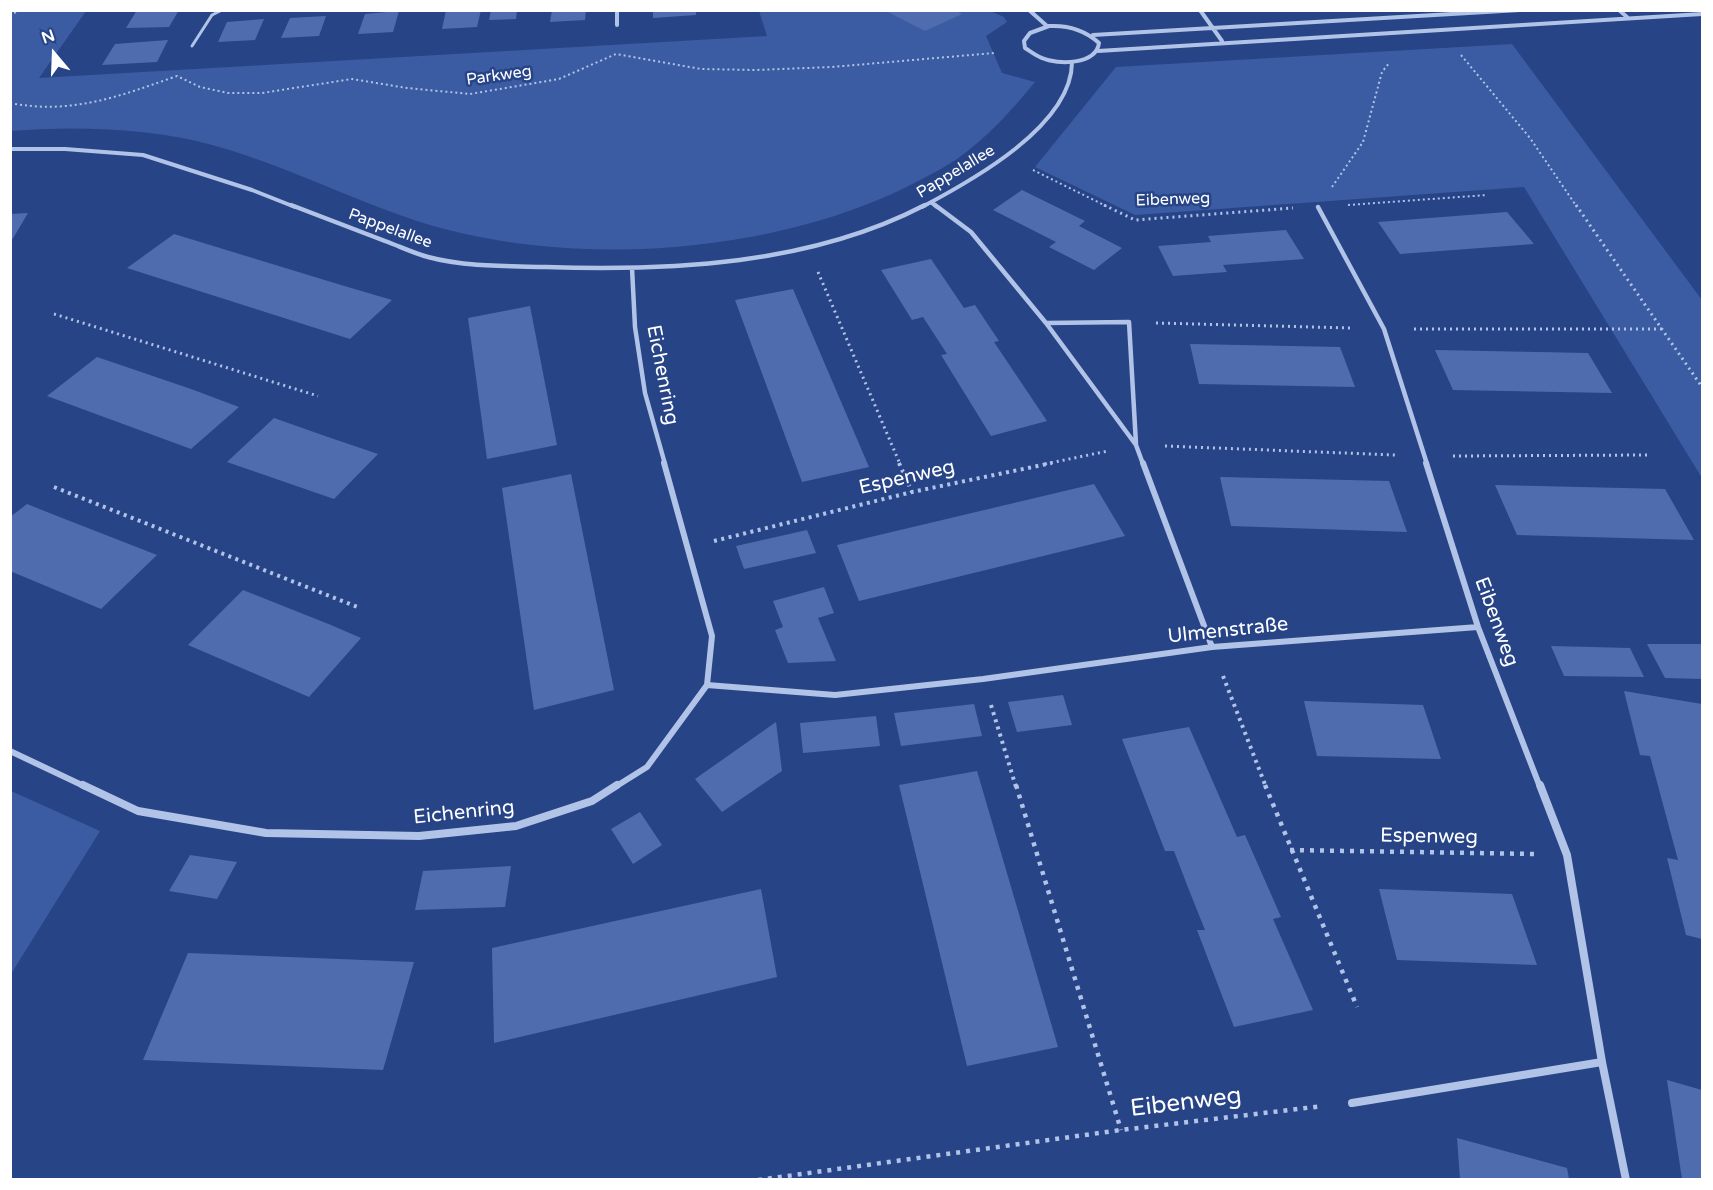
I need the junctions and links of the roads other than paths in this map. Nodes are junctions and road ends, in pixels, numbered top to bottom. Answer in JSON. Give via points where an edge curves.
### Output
{"nodes":[{"id":1,"x":222,"y":10,"type":"edge"},
{"id":2,"x":617,"y":10,"type":"edge"},
{"id":3,"x":1029,"y":10,"type":"edge"},
{"id":4,"x":1200,"y":10,"type":"edge"},
{"id":5,"x":1520,"y":10,"type":"edge"},
{"id":6,"x":1619,"y":10,"type":"edge"},
{"id":7,"x":1702,"y":14,"type":"edge"},
{"id":8,"x":1629,"y":19,"type":"junction"},
{"id":9,"x":617,"y":25,"type":"dead end"},
{"id":10,"x":1047,"y":27,"type":"junction"},
{"id":11,"x":1213,"y":28,"type":"junction"},
{"id":12,"x":1093,"y":35,"type":"junction"},
{"id":13,"x":1222,"y":41,"type":"junction"},
{"id":14,"x":192,"y":46,"type":"dead end"},
{"id":15,"x":1098,"y":51,"type":"junction"},
{"id":16,"x":1072,"y":62,"type":"junction"},
{"id":17,"x":10,"y":149,"type":"edge"},
{"id":18,"x":932,"y":202,"type":"junction"},
{"id":19,"x":1318,"y":207,"type":"road end"},
{"id":20,"x":632,"y":268,"type":"junction"},
{"id":21,"x":1046,"y":323,"type":"junction"},
{"id":22,"x":1136,"y":445,"type":"junction"},
{"id":23,"x":1478,"y":627,"type":"junction"},
{"id":24,"x":1212,"y":647,"type":"junction"},
{"id":25,"x":706,"y":685,"type":"junction"},
{"id":26,"x":10,"y":751,"type":"edge"},
{"id":27,"x":1602,"y":1062,"type":"junction"},
{"id":28,"x":1352,"y":1103,"type":"road end"},
{"id":29,"x":1626,"y":1179,"type":"edge"}],
"edges":[{"from":1,"to":14,"type":"lane","via":[[212,15]]},
{"from":2,"to":9,"type":"street"},
{"from":3,"to":10,"type":"street"},
{"from":4,"to":11,"type":"street"},
{"from":5,"to":11,"type":"street"},
{"from":6,"to":8,"type":"street"},
{"from":7,"to":8,"type":"street"},
{"from":8,"to":13,"type":"street"},
{"from":10,"to":12,"type":"street","via":[[1072,27]]},
{"from":10,"to":16,"type":"street","via":[[1027,35],[1025,48],[1043,59]]},
{"from":11,"to":12,"type":"street"},
{"from":11,"to":13,"type":"street"},
{"from":12,"to":15,"type":"street","via":[[1099,43]]},
{"from":13,"to":15,"type":"street"},
{"from":15,"to":16,"type":"street","via":[[1093,57]]},
{"from":16,"to":18,"type":"street","name":"Pappelallee","via":[[1070,82],[1062,98],[1027,138],[1006,157]]},
{"from":17,"to":20,"type":"street","name":"Pappelallee","via":[[143,155],[252,190],[427,257],[518,267]]},
{"from":18,"to":20,"type":"street","name":"Pappelallee","via":[[884,223],[807,247],[710,263]]},
{"from":18,"to":21,"type":"street","via":[[971,232]]},
{"from":19,"to":23,"type":"street","name":"Eibenweg","via":[[1384,328]]},
{"from":20,"to":25,"type":"street","name":"Eichenring","via":[[635,327],[645,393],[712,636]]},
{"from":21,"to":22,"type":"street"},
{"from":21,"to":22,"type":"street","via":[[1129,322]]},
{"from":22,"to":24,"type":"street"},
{"from":23,"to":24,"type":"street","name":"Ulmenstraße"},
{"from":23,"to":27,"type":"street","name":"Eibenweg","via":[[1567,855]]},
{"from":24,"to":25,"type":"street","name":"Ulmenstraße","via":[[835,695]]},
{"from":25,"to":26,"type":"street","name":"Eichenring","via":[[647,767],[592,801],[516,826],[419,836],[266,833],[138,811]]},
{"from":27,"to":28,"type":"street"},
{"from":27,"to":29,"type":"street","name":"Eibenweg"}]}
